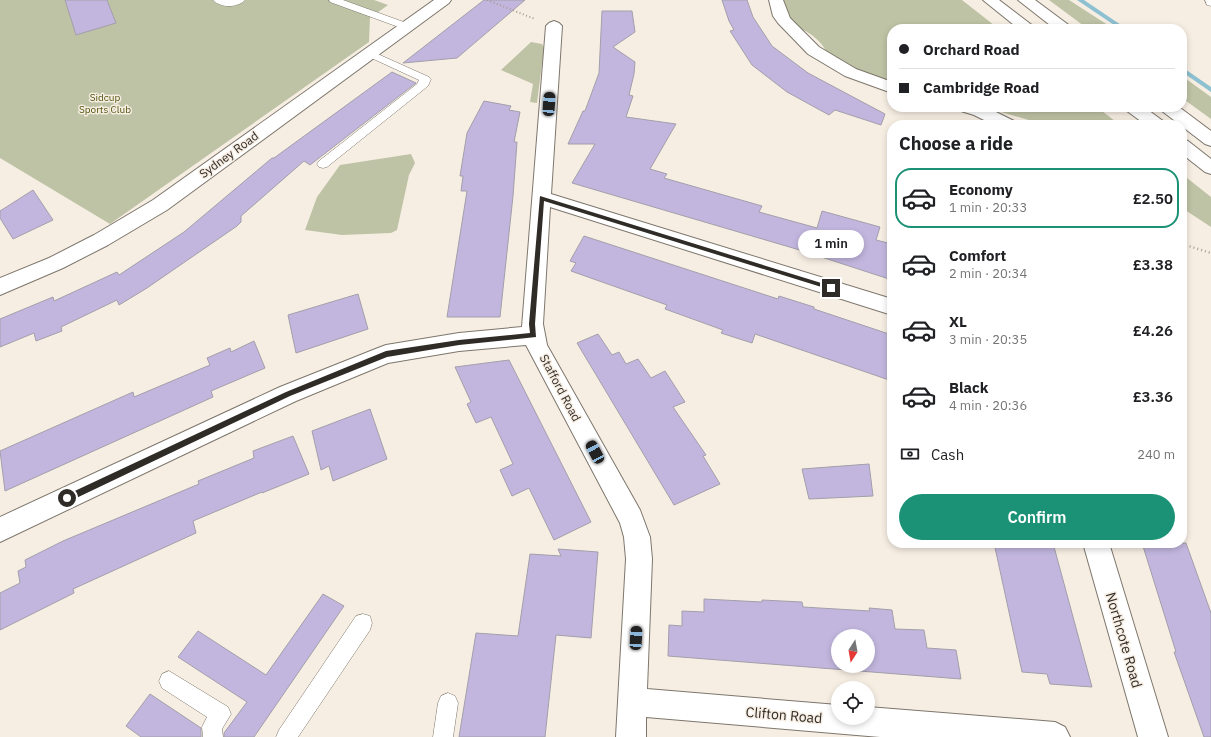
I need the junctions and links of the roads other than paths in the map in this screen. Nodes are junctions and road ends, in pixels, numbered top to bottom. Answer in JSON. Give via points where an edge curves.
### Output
{"nodes":[{"id":1,"x":218,"y":0,"type":"edge"},
{"id":2,"x":240,"y":0,"type":"edge"},
{"id":3,"x":334,"y":0,"type":"edge"},
{"id":4,"x":444,"y":0,"type":"edge"},
{"id":5,"x":776,"y":0,"type":"edge"},
{"id":6,"x":990,"y":0,"type":"edge"},
{"id":7,"x":1025,"y":0,"type":"edge"},
{"id":8,"x":1022,"y":24,"type":"edge"},
{"id":9,"x":1058,"y":24,"type":"edge"},
{"id":10,"x":554,"y":26,"type":"road end"},
{"id":11,"x":408,"y":27,"type":"junction"},
{"id":12,"x":370,"y":54,"type":"junction"},
{"id":13,"x":887,"y":86,"type":"edge"},
{"id":14,"x":982,"y":112,"type":"edge"},
{"id":15,"x":1139,"y":112,"type":"edge"},
{"id":16,"x":1175,"y":112,"type":"edge"},
{"id":17,"x":998,"y":120,"type":"edge"},
{"id":18,"x":1150,"y":120,"type":"edge"},
{"id":19,"x":1185,"y":120,"type":"edge"},
{"id":20,"x":1187,"y":122,"type":"edge"},
{"id":21,"x":1211,"y":140,"type":"edge"},
{"id":22,"x":1187,"y":149,"type":"edge"},
{"id":23,"x":323,"y":164,"type":"dead end"},
{"id":24,"x":1211,"y":168,"type":"edge"},
{"id":25,"x":542,"y":198,"type":"junction"},
{"id":26,"x":0,"y":287,"type":"edge"},
{"id":27,"x":887,"y":305,"type":"edge"},
{"id":28,"x":534,"y":335,"type":"junction"},
{"id":29,"x":0,"y":530,"type":"edge"},
{"id":30,"x":1097,"y":548,"type":"edge"},
{"id":31,"x":362,"y":623,"type":"dead end"},
{"id":32,"x":169,"y":681,"type":"dead end"},
{"id":33,"x":633,"y":702,"type":"junction"},
{"id":34,"x":448,"y":703,"type":"dead end"},
{"id":35,"x":213,"y":737,"type":"edge"},
{"id":36,"x":286,"y":737,"type":"edge"},
{"id":37,"x":443,"y":737,"type":"edge"},
{"id":38,"x":631,"y":737,"type":"edge"},
{"id":39,"x":1055,"y":737,"type":"edge"},
{"id":40,"x":1153,"y":737,"type":"edge"}],
"edges":[{"from":1,"to":2,"type":"lane","via":[[229,4]]},
{"from":3,"to":11,"type":"lane"},
{"from":4,"to":11,"type":"main road","name":"Sydney Road"},
{"from":5,"to":13,"type":"main road","via":[[782,18],[817,54],[863,79]]},
{"from":6,"to":8,"type":"main road"},
{"from":7,"to":9,"type":"main road"},
{"from":10,"to":25,"type":"main road","name":"Stafford Road"},
{"from":11,"to":12,"type":"main road","name":"Sydney Road"},
{"from":12,"to":23,"type":"lane","via":[[425,79],[422,86]]},
{"from":12,"to":26,"type":"main road","name":"Sydney Road","via":[[160,205],[56,263]]},
{"from":14,"to":17,"type":"main road"},
{"from":15,"to":18,"type":"main road"},
{"from":16,"to":19,"type":"main road"},
{"from":20,"to":21,"type":"main road"},
{"from":22,"to":24,"type":"main road"},
{"from":25,"to":27,"type":"main road"},
{"from":25,"to":28,"type":"main road","name":"Stafford Road","via":[[532,324]]},
{"from":28,"to":29,"type":"main road","via":[[459,342],[386,354],[288,394]]},
{"from":28,"to":33,"type":"main road","name":"Stafford Road","via":[[537,346],[631,519],[637,537],[639,559]]},
{"from":30,"to":40,"type":"main road","name":"Northcote Road"},
{"from":31,"to":36,"type":"lane"},
{"from":32,"to":35,"type":"lane","via":[[221,714],[212,727]]},
{"from":33,"to":38,"type":"main road","name":"Stafford Road"},
{"from":33,"to":39,"type":"main road","name":"Clifton Road"},
{"from":34,"to":37,"type":"lane"}]}
